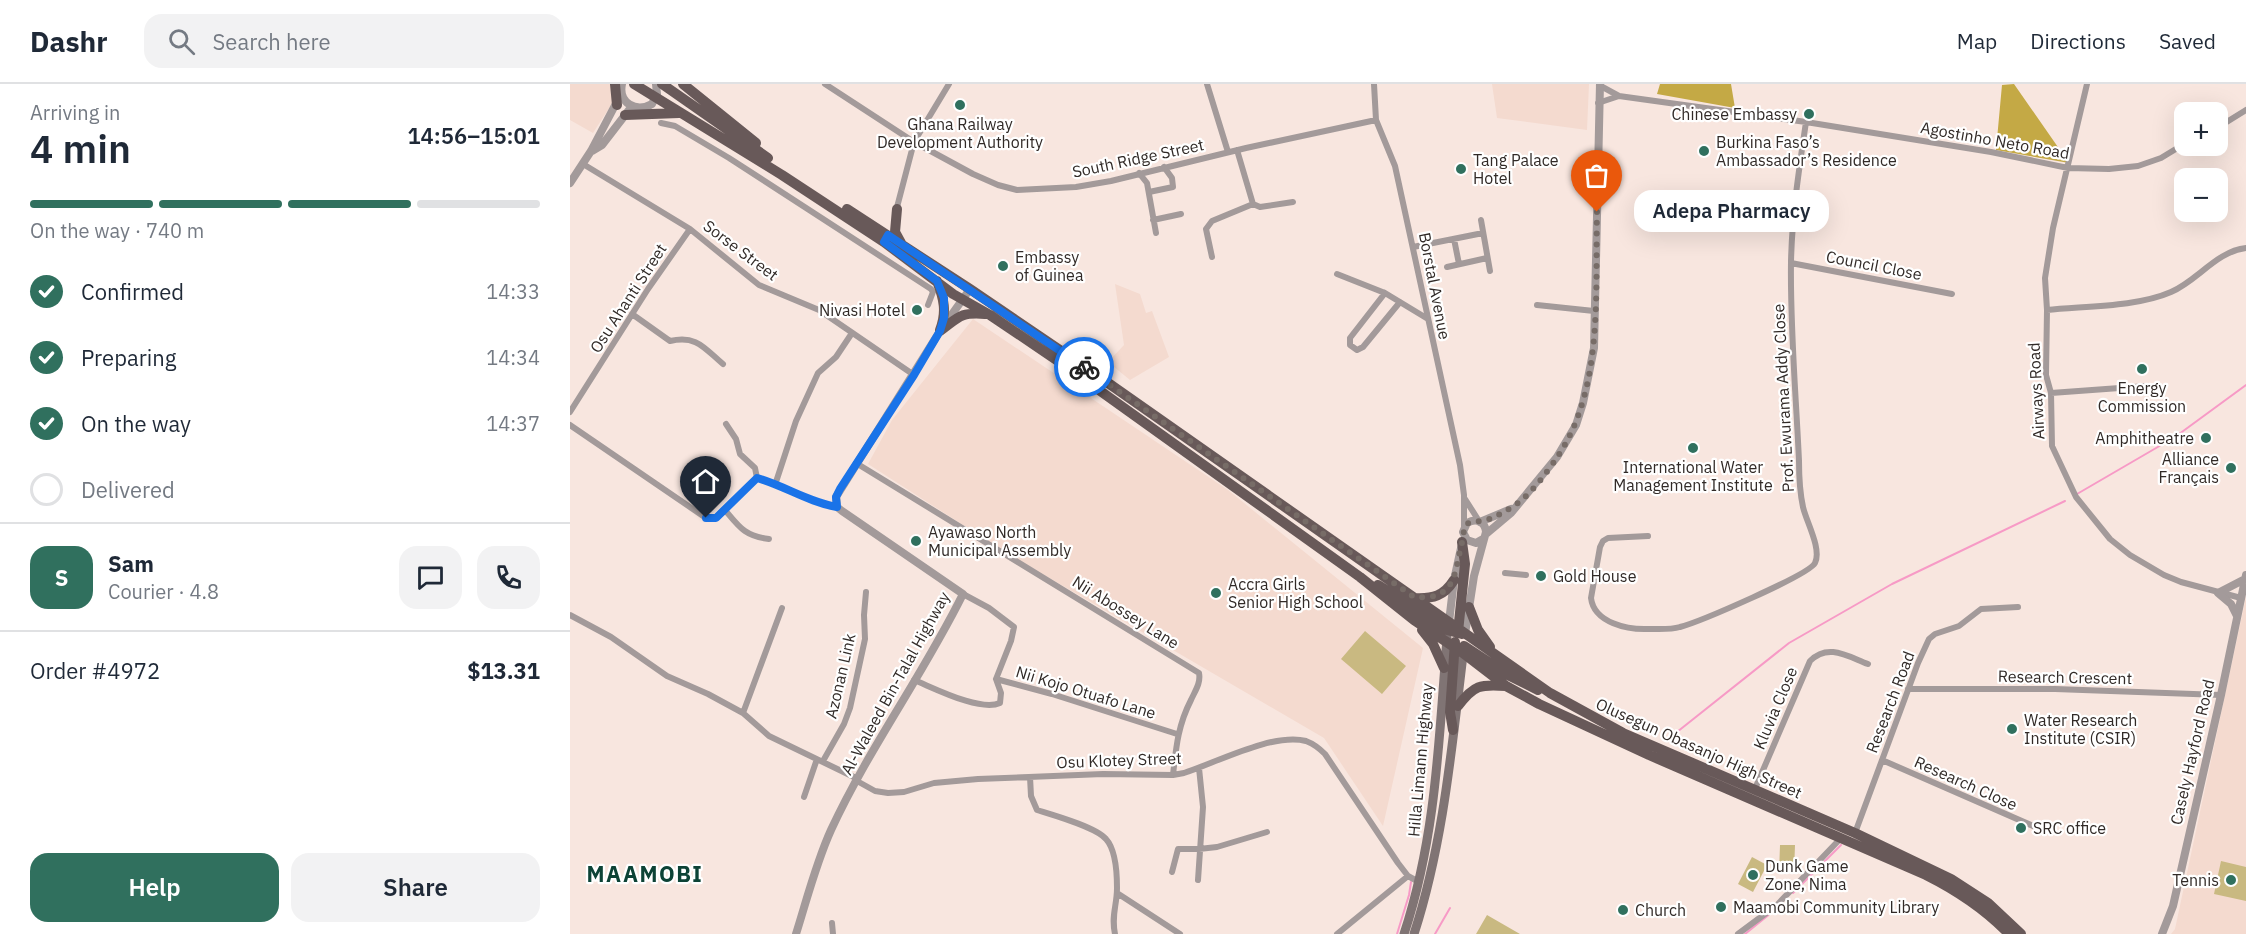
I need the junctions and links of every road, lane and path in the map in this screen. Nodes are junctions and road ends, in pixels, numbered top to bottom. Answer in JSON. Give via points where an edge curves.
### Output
{"nodes":[{"id":1,"x":615,"y":84,"type":"edge"},
{"id":2,"x":622,"y":84,"type":"edge"},
{"id":3,"x":634,"y":84,"type":"edge"},
{"id":4,"x":657,"y":84,"type":"edge"},
{"id":5,"x":662,"y":84,"type":"edge"},
{"id":6,"x":683,"y":84,"type":"edge"},
{"id":7,"x":825,"y":84,"type":"edge"},
{"id":8,"x":949,"y":84,"type":"edge"},
{"id":9,"x":1208,"y":84,"type":"edge"},
{"id":10,"x":1374,"y":84,"type":"edge"},
{"id":11,"x":2087,"y":84,"type":"edge"},
{"id":12,"x":1599,"y":85,"type":"edge"},
{"id":13,"x":1618,"y":96,"type":"junction"},
{"id":14,"x":656,"y":97,"type":"junction"},
{"id":15,"x":619,"y":100,"type":"junction"},
{"id":16,"x":1598,"y":103,"type":"junction"},
{"id":17,"x":2246,"y":110,"type":"edge"},
{"id":18,"x":629,"y":111,"type":"junction"},
{"id":19,"x":679,"y":113,"type":"junction"},
{"id":20,"x":1376,"y":120,"type":"junction"},
{"id":21,"x":2228,"y":121,"type":"edge"},
{"id":22,"x":1806,"y":122,"type":"junction"},
{"id":23,"x":661,"y":123,"type":"dead end"},
{"id":24,"x":914,"y":142,"type":"junction"},
{"id":25,"x":1237,"y":150,"type":"junction"},
{"id":26,"x":2174,"y":150,"type":"edge"},
{"id":27,"x":591,"y":151,"type":"junction"},
{"id":28,"x":1228,"y":152,"type":"junction"},
{"id":29,"x":753,"y":157,"type":"junction"},
{"id":30,"x":772,"y":161,"type":"junction"},
{"id":31,"x":583,"y":164,"type":"junction"},
{"id":32,"x":1164,"y":167,"type":"junction"},
{"id":33,"x":746,"y":168,"type":"junction"},
{"id":34,"x":2068,"y":168,"type":"junction"},
{"id":35,"x":1139,"y":173,"type":"junction"},
{"id":36,"x":570,"y":183,"type":"edge"},
{"id":37,"x":1149,"y":192,"type":"junction"},
{"id":38,"x":1293,"y":202,"type":"dead end"},
{"id":39,"x":1253,"y":204,"type":"junction"},
{"id":40,"x":895,"y":212,"type":"junction"},
{"id":41,"x":1181,"y":214,"type":"dead end"},
{"id":42,"x":1154,"y":220,"type":"junction"},
{"id":43,"x":1481,"y":220,"type":"dead end"},
{"id":44,"x":873,"y":226,"type":"junction"},
{"id":45,"x":690,"y":229,"type":"junction"},
{"id":46,"x":1156,"y":233,"type":"dead end"},
{"id":47,"x":1483,"y":233,"type":"junction"},
{"id":48,"x":886,"y":239,"type":"junction"},
{"id":49,"x":1454,"y":239,"type":"junction"},
{"id":50,"x":1413,"y":247,"type":"junction"},
{"id":51,"x":905,"y":248,"type":"junction"},
{"id":52,"x":2246,"y":248,"type":"edge"},
{"id":53,"x":1212,"y":257,"type":"dead end"},
{"id":54,"x":1487,"y":258,"type":"junction"},
{"id":55,"x":1791,"y":263,"type":"junction"},
{"id":56,"x":1460,"y":264,"type":"junction"},
{"id":57,"x":1447,"y":267,"type":"dead end"},
{"id":58,"x":1490,"y":271,"type":"dead end"},
{"id":59,"x":1337,"y":274,"type":"dead end"},
{"id":60,"x":937,"y":281,"type":"junction"},
{"id":61,"x":970,"y":289,"type":"junction"},
{"id":62,"x":1385,"y":293,"type":"junction"},
{"id":63,"x":1952,"y":294,"type":"dead end"},
{"id":64,"x":963,"y":299,"type":"junction"},
{"id":65,"x":1400,"y":302,"type":"junction"},
{"id":66,"x":928,"y":305,"type":"dead end"},
{"id":67,"x":1537,"y":305,"type":"dead end"},
{"id":68,"x":2047,"y":310,"type":"junction"},
{"id":69,"x":1594,"y":311,"type":"junction"},
{"id":70,"x":632,"y":314,"type":"junction"},
{"id":71,"x":990,"y":315,"type":"junction"},
{"id":72,"x":1428,"y":319,"type":"junction"},
{"id":73,"x":940,"y":331,"type":"junction"},
{"id":74,"x":852,"y":333,"type":"junction"},
{"id":75,"x":723,"y":364,"type":"dead end"},
{"id":76,"x":914,"y":375,"type":"junction"},
{"id":77,"x":2147,"y":386,"type":"dead end"},
{"id":78,"x":2051,"y":393,"type":"junction"},
{"id":79,"x":570,"y":412,"type":"edge"},
{"id":80,"x":726,"y":424,"type":"dead end"},
{"id":81,"x":570,"y":425,"type":"edge"},
{"id":82,"x":856,"y":463,"type":"junction"},
{"id":83,"x":757,"y":478,"type":"junction"},
{"id":84,"x":775,"y":485,"type":"junction"},
{"id":85,"x":1464,"y":495,"type":"junction"},
{"id":86,"x":1517,"y":506,"type":"junction"},
{"id":87,"x":837,"y":507,"type":"junction"},
{"id":88,"x":725,"y":510,"type":"junction"},
{"id":89,"x":1480,"y":521,"type":"junction"},
{"id":90,"x":1463,"y":536,"type":"junction"},
{"id":91,"x":1648,"y":536,"type":"dead end"},
{"id":92,"x":1485,"y":537,"type":"junction"},
{"id":93,"x":769,"y":539,"type":"dead end"},
{"id":94,"x":1505,"y":573,"type":"dead end"},
{"id":95,"x":1526,"y":575,"type":"dead end"},
{"id":96,"x":2246,"y":577,"type":"edge"},
{"id":97,"x":1360,"y":578,"type":"junction"},
{"id":98,"x":1454,"y":580,"type":"junction"},
{"id":99,"x":866,"y":592,"type":"dead end"},
{"id":100,"x":2218,"y":593,"type":"junction"},
{"id":101,"x":963,"y":594,"type":"junction"},
{"id":102,"x":1414,"y":597,"type":"junction"},
{"id":103,"x":2241,"y":598,"type":"junction"},
{"id":104,"x":1469,"y":606,"type":"junction"},
{"id":105,"x":2018,"y":607,"type":"dead end"},
{"id":106,"x":782,"y":608,"type":"dead end"},
{"id":107,"x":570,"y":615,"type":"edge"},
{"id":108,"x":2237,"y":616,"type":"junction"},
{"id":109,"x":1414,"y":620,"type":"junction"},
{"id":110,"x":1456,"y":638,"type":"junction"},
{"id":111,"x":1493,"y":652,"type":"junction"},
{"id":112,"x":1868,"y":664,"type":"dead end"},
{"id":113,"x":1444,"y":669,"type":"junction"},
{"id":114,"x":996,"y":679,"type":"junction"},
{"id":115,"x":914,"y":680,"type":"junction"},
{"id":116,"x":1506,"y":686,"type":"junction"},
{"id":117,"x":1908,"y":688,"type":"junction"},
{"id":118,"x":1550,"y":693,"type":"junction"},
{"id":119,"x":2221,"y":695,"type":"junction"},
{"id":120,"x":1458,"y":706,"type":"junction"},
{"id":121,"x":743,"y":713,"type":"junction"},
{"id":122,"x":1453,"y":730,"type":"junction"},
{"id":123,"x":1178,"y":734,"type":"junction"},
{"id":124,"x":820,"y":760,"type":"junction"},
{"id":125,"x":1882,"y":760,"type":"junction"},
{"id":126,"x":1199,"y":768,"type":"junction"},
{"id":127,"x":1173,"y":775,"type":"junction"},
{"id":128,"x":1029,"y":777,"type":"junction"},
{"id":129,"x":857,"y":780,"type":"junction"},
{"id":130,"x":1754,"y":791,"type":"junction"},
{"id":131,"x":804,"y":797,"type":"dead end"},
{"id":132,"x":2040,"y":830,"type":"dead end"},
{"id":133,"x":1268,"y":832,"type":"dead end"},
{"id":134,"x":1854,"y":833,"type":"junction"},
{"id":135,"x":1841,"y":838,"type":"junction"},
{"id":136,"x":1200,"y":849,"type":"junction"},
{"id":137,"x":1172,"y":872,"type":"dead end"},
{"id":138,"x":1408,"y":876,"type":"junction"},
{"id":139,"x":1198,"y":879,"type":"dead end"},
{"id":140,"x":1419,"y":882,"type":"junction"},
{"id":141,"x":1117,"y":892,"type":"junction"},
{"id":142,"x":832,"y":923,"type":"dead end"},
{"id":143,"x":796,"y":934,"type":"edge"},
{"id":144,"x":833,"y":934,"type":"edge"},
{"id":145,"x":1115,"y":934,"type":"edge"},
{"id":146,"x":1180,"y":934,"type":"edge"},
{"id":147,"x":1337,"y":934,"type":"edge"},
{"id":148,"x":1404,"y":934,"type":"edge"},
{"id":149,"x":1414,"y":934,"type":"edge"},
{"id":150,"x":1738,"y":934,"type":"edge"},
{"id":151,"x":2009,"y":934,"type":"edge"},
{"id":152,"x":2021,"y":934,"type":"edge"},
{"id":153,"x":2162,"y":934,"type":"edge"}],
"edges":[{"from":1,"to":15,"type":"main road"},
{"from":2,"to":15,"type":"street"},
{"from":3,"to":14,"type":"main road","name":"Olusegun Obasanjo High Street"},
{"from":4,"to":14,"type":"street"},
{"from":5,"to":30,"type":"main road","name":"Olusegun Obasanjo High Street"},
{"from":6,"to":30,"type":"main road","via":[[761,146]]},
{"from":7,"to":24,"type":"street","name":"South Ridge Street"},
{"from":8,"to":24,"type":"street"},
{"from":9,"to":28,"type":"street"},
{"from":10,"to":20,"type":"street","name":"Borstal Avenue"},
{"from":11,"to":34,"type":"street","name":"Airways Road"},
{"from":12,"to":13,"type":"street","name":"Agostinho Neto Road"},
{"from":12,"to":16,"type":"street"},
{"from":13,"to":16,"type":"street","name":"Agostinho Neto Road"},
{"from":13,"to":22,"type":"street","name":"Agostinho Neto Road"},
{"from":14,"to":18,"type":"street","via":[[652,104]]},
{"from":14,"to":19,"type":"main road","name":"Olusegun Obasanjo High Street"},
{"from":15,"to":18,"type":"street","via":[[624,100]]},
{"from":15,"to":27,"type":"street"},
{"from":16,"to":69,"type":"street"},
{"from":17,"to":21,"type":"street"},
{"from":18,"to":19,"type":"main road"},
{"from":18,"to":27,"type":"street","via":[[602,145]]},
{"from":19,"to":29,"type":"main road","name":"Olusegun Obasanjo High Street"},
{"from":20,"to":25,"type":"street","name":"South Ridge Street"},
{"from":20,"to":50,"type":"street","name":"Borstal Avenue","via":[[1395,166]]},
{"from":22,"to":34,"type":"street","name":"Agostinho Neto Road"},
{"from":22,"to":55,"type":"street","name":"Prof. Ewurama Addy Close"},
{"from":23,"to":33,"type":"street","via":[[680,128]]},
{"from":24,"to":35,"type":"street","name":"South Ridge Street","via":[[973,174],[1017,190],[1076,187]]},
{"from":24,"to":40,"type":"street"},
{"from":25,"to":28,"type":"street","name":"South Ridge Street"},
{"from":25,"to":39,"type":"street"},
{"from":26,"to":34,"type":"street","name":"Agostinho Neto Road","via":[[2138,166]]},
{"from":27,"to":31,"type":"street"},
{"from":28,"to":32,"type":"street","name":"South Ridge Street"},
{"from":29,"to":33,"type":"street"},
{"from":29,"to":48,"type":"main road","name":"Olusegun Obasanjo High Street"},
{"from":30,"to":44,"type":"main road","name":"Olusegun Obasanjo High Street"},
{"from":31,"to":36,"type":"street"},
{"from":31,"to":45,"type":"street","name":"Sorse Street"},
{"from":32,"to":35,"type":"street","name":"South Ridge Street"},
{"from":32,"to":37,"type":"street","via":[[1173,187]]},
{"from":33,"to":66,"type":"street","via":[[931,289]]},
{"from":34,"to":68,"type":"street","name":"Airways Road","via":[[2045,279]]},
{"from":35,"to":37,"type":"street"},
{"from":37,"to":42,"type":"street"},
{"from":38,"to":39,"type":"street","via":[[1260,207]]},
{"from":39,"to":53,"type":"street","via":[[1209,224],[1206,229]]},
{"from":40,"to":44,"type":"main road","via":[[879,226]]},
{"from":40,"to":48,"type":"street"},
{"from":40,"to":51,"type":"main road","via":[[894,232]]},
{"from":41,"to":42,"type":"street"},
{"from":42,"to":46,"type":"street"},
{"from":43,"to":47,"type":"street"},
{"from":44,"to":48,"type":"main road","name":"Olusegun Obasanjo High Street"},
{"from":45,"to":70,"type":"street","name":"Osu Ahanti Street"},
{"from":45,"to":74,"type":"street","name":"Sorse Street","via":[[759,285],[819,310]]},
{"from":47,"to":49,"type":"street"},
{"from":47,"to":54,"type":"street"},
{"from":48,"to":51,"type":"main road","name":"Olusegun Obasanjo High Street"},
{"from":48,"to":60,"type":"main road","name":"Olusegun Obasanjo High Street"},
{"from":49,"to":50,"type":"street"},
{"from":49,"to":56,"type":"street"},
{"from":50,"to":72,"type":"street","name":"Borstal Avenue"},
{"from":51,"to":61,"type":"main road","name":"Olusegun Obasanjo High Street"},
{"from":52,"to":68,"type":"street","via":[[2229,253],[2172,292],[2149,300]]},
{"from":54,"to":56,"type":"street"},
{"from":54,"to":58,"type":"street"},
{"from":55,"to":63,"type":"street","name":"Council Close"},
{"from":55,"to":91,"type":"street","name":"Prof. Ewurama Addy Close","via":[[1802,505],[1816,548],[1816,562],[1810,569],[1765,591],[1684,626],[1628,629],[1596,613],[1591,605],[1600,547],[1608,538]]},
{"from":56,"to":57,"type":"street"},
{"from":59,"to":62,"type":"street"},
{"from":60,"to":64,"type":"main road","name":"Olusegun Obasanjo High Street"},
{"from":60,"to":73,"type":"main road","via":[[945,304]]},
{"from":61,"to":64,"type":"street"},
{"from":61,"to":102,"type":"main road","name":"Olusegun Obasanjo High Street"},
{"from":62,"to":65,"type":"street"},
{"from":62,"to":65,"type":"street","via":[[1350,338],[1350,345],[1357,350],[1363,348]]},
{"from":64,"to":71,"type":"main road","name":"Olusegun Obasanjo High Street"},
{"from":64,"to":73,"type":"street"},
{"from":65,"to":72,"type":"street"},
{"from":67,"to":69,"type":"street"},
{"from":68,"to":78,"type":"street","name":"Airways Road","via":[[2046,375]]},
{"from":69,"to":86,"type":"street","via":[[1594,348],[1576,425],[1557,457]]},
{"from":70,"to":75,"type":"street","via":[[670,341],[697,342]]},
{"from":70,"to":79,"type":"street","name":"Osu Ahanti Street"},
{"from":71,"to":73,"type":"main road","via":[[967,313]]},
{"from":71,"to":97,"type":"main road","name":"Olusegun Obasanjo High Street"},
{"from":72,"to":85,"type":"street","name":"Borstal Avenue"},
{"from":73,"to":76,"type":"street"},
{"from":74,"to":76,"type":"street","name":"Sorse Street"},
{"from":74,"to":84,"type":"street","via":[[836,357],[818,373],[795,421]]},
{"from":76,"to":82,"type":"street"},
{"from":77,"to":78,"type":"street"},
{"from":78,"to":100,"type":"street","name":"Airways Road","via":[[2052,446],[2076,497],[2091,517],[2110,539],[2147,566]]},
{"from":80,"to":83,"type":"street","via":[[741,454],[755,468]]},
{"from":81,"to":88,"type":"street","via":[[706,518],[716,518]]},
{"from":82,"to":87,"type":"street","via":[[836,497]]},
{"from":82,"to":123,"type":"street","name":"Nii Abossey Lane","via":[[1200,673]]},
{"from":83,"to":84,"type":"street"},
{"from":83,"to":88,"type":"street"},
{"from":84,"to":87,"type":"street"},
{"from":85,"to":89,"type":"street","name":"Borstal Avenue"},
{"from":85,"to":90,"type":"street","name":"Borstal Avenue"},
{"from":86,"to":89,"type":"street"},
{"from":86,"to":92,"type":"street"},
{"from":87,"to":101,"type":"street","name":"Al-Waleed Bin-Talal Highway"},
{"from":88,"to":93,"type":"street","via":[[747,534]]},
{"from":89,"to":90,"type":"street","via":[[1470,521]]},
{"from":89,"to":92,"type":"street"},
{"from":90,"to":92,"type":"street","via":[[1473,543]]},
{"from":90,"to":98,"type":"street"},
{"from":90,"to":110,"type":"main road","via":[[1465,564]]},
{"from":92,"to":104,"type":"street"},
{"from":94,"to":95,"type":"street"},
{"from":96,"to":100,"type":"street"},
{"from":96,"to":103,"type":"street","name":"Casely Hayford Road"},
{"from":97,"to":109,"type":"main road","name":"Olusegun Obasanjo High Street"},
{"from":97,"to":110,"type":"main road","via":[[1381,586]]},
{"from":98,"to":102,"type":"main road","via":[[1436,597]]},
{"from":98,"to":110,"type":"street"},
{"from":99,"to":124,"type":"street","name":"Azonan Link","via":[[865,639],[850,708]]},
{"from":100,"to":103,"type":"street","name":"Airways Road"},
{"from":100,"to":108,"type":"street","via":[[2231,604]]},
{"from":101,"to":114,"type":"street","name":"Nii Kojo Otuafo Lane","via":[[1014,627]]},
{"from":101,"to":115,"type":"street","name":"Al-Waleed Bin-Talal Highway"},
{"from":102,"to":110,"type":"main road","name":"Olusegun Obasanjo High Street"},
{"from":103,"to":108,"type":"street","name":"Casely Hayford Road"},
{"from":104,"to":110,"type":"street"},
{"from":104,"to":111,"type":"main road","via":[[1478,630]]},
{"from":105,"to":117,"type":"street","name":"Research Road","via":[[1981,609],[1959,626],[1935,634],[1929,639]]},
{"from":106,"to":121,"type":"street"},
{"from":107,"to":121,"type":"street","name":"Osu Klotey Street","via":[[667,676]]},
{"from":108,"to":119,"type":"street","name":"Casely Hayford Road"},
{"from":109,"to":110,"type":"main road","name":"Olusegun Obasanjo High Street"},
{"from":109,"to":113,"type":"main road","via":[[1433,644]]},
{"from":110,"to":111,"type":"main road","name":"Olusegun Obasanjo High Street"},
{"from":110,"to":113,"type":"main road","name":"Hilla Limann Highway"},
{"from":110,"to":116,"type":"main road","name":"Olusegun Obasanjo High Street"},
{"from":110,"to":118,"type":"main road","via":[[1534,689]]},
{"from":110,"to":120,"type":"main road","name":"Hilla Limann Highway"},
{"from":110,"to":122,"type":"main road","via":[[1450,712]]},
{"from":111,"to":118,"type":"main road","name":"Olusegun Obasanjo High Street"},
{"from":112,"to":130,"type":"street","name":"Kluvia Close","via":[[1835,651],[1816,654]]},
{"from":113,"to":140,"type":"main road","name":"Hilla Limann Highway","via":[[1436,786]]},
{"from":114,"to":115,"type":"street","via":[[1001,699],[993,705],[960,698]]},
{"from":114,"to":123,"type":"street","name":"Nii Kojo Otuafo Lane"},
{"from":115,"to":129,"type":"street","name":"Al-Waleed Bin-Talal Highway"},
{"from":116,"to":120,"type":"main road","via":[[1481,685]]},
{"from":116,"to":135,"type":"main road","name":"Olusegun Obasanjo High Street","via":[[1572,720]]},
{"from":117,"to":119,"type":"street","name":"Research Crescent"},
{"from":117,"to":125,"type":"street","name":"Research Road"},
{"from":118,"to":130,"type":"main road","name":"Olusegun Obasanjo High Street","via":[[1623,733]]},
{"from":119,"to":153,"type":"street","name":"Casely Hayford Road","via":[[2173,906]]},
{"from":120,"to":122,"type":"main road","name":"Hilla Limann Highway"},
{"from":121,"to":124,"type":"street","name":"Osu Klotey Street","via":[[769,736]]},
{"from":122,"to":149,"type":"main road","name":"Hilla Limann Highway","via":[[1437,847]]},
{"from":123,"to":127,"type":"street","name":"Nii Abossey Lane"},
{"from":124,"to":129,"type":"street","name":"Osu Klotey Street"},
{"from":124,"to":131,"type":"street"},
{"from":125,"to":132,"type":"street","name":"Research Close"},
{"from":125,"to":134,"type":"street","name":"Research Road"},
{"from":126,"to":127,"type":"street","name":"Osu Klotey Street"},
{"from":126,"to":136,"type":"street","via":[[1203,807]]},
{"from":126,"to":138,"type":"street","name":"Osu Klotey Street","via":[[1267,743],[1296,740],[1314,745],[1325,754]]},
{"from":127,"to":128,"type":"street","name":"Osu Klotey Street"},
{"from":128,"to":129,"type":"street","name":"Osu Klotey Street","via":[[934,783],[888,793],[875,791]]},
{"from":128,"to":141,"type":"street","via":[[1037,810],[1106,839],[1114,857]]},
{"from":129,"to":143,"type":"street","name":"Al-Waleed Bin-Talal Highway","via":[[819,860]]},
{"from":130,"to":134,"type":"main road","name":"Olusegun Obasanjo High Street"},
{"from":133,"to":136,"type":"street"},
{"from":134,"to":152,"type":"main road","name":"Olusegun Obasanjo High Street","via":[[1951,879],[1988,903]]},
{"from":135,"to":150,"type":"street","via":[[1777,905]]},
{"from":135,"to":151,"type":"main road","name":"Olusegun Obasanjo High Street","via":[[1947,886]]},
{"from":136,"to":137,"type":"street","via":[[1178,849]]},
{"from":136,"to":139,"type":"street"},
{"from":138,"to":140,"type":"street","name":"Osu Klotey Street"},
{"from":138,"to":147,"type":"street"},
{"from":140,"to":148,"type":"main road","name":"Hilla Limann Highway"},
{"from":141,"to":145,"type":"street","via":[[1113,911]]},
{"from":141,"to":146,"type":"street"},
{"from":142,"to":144,"type":"street"}]}
